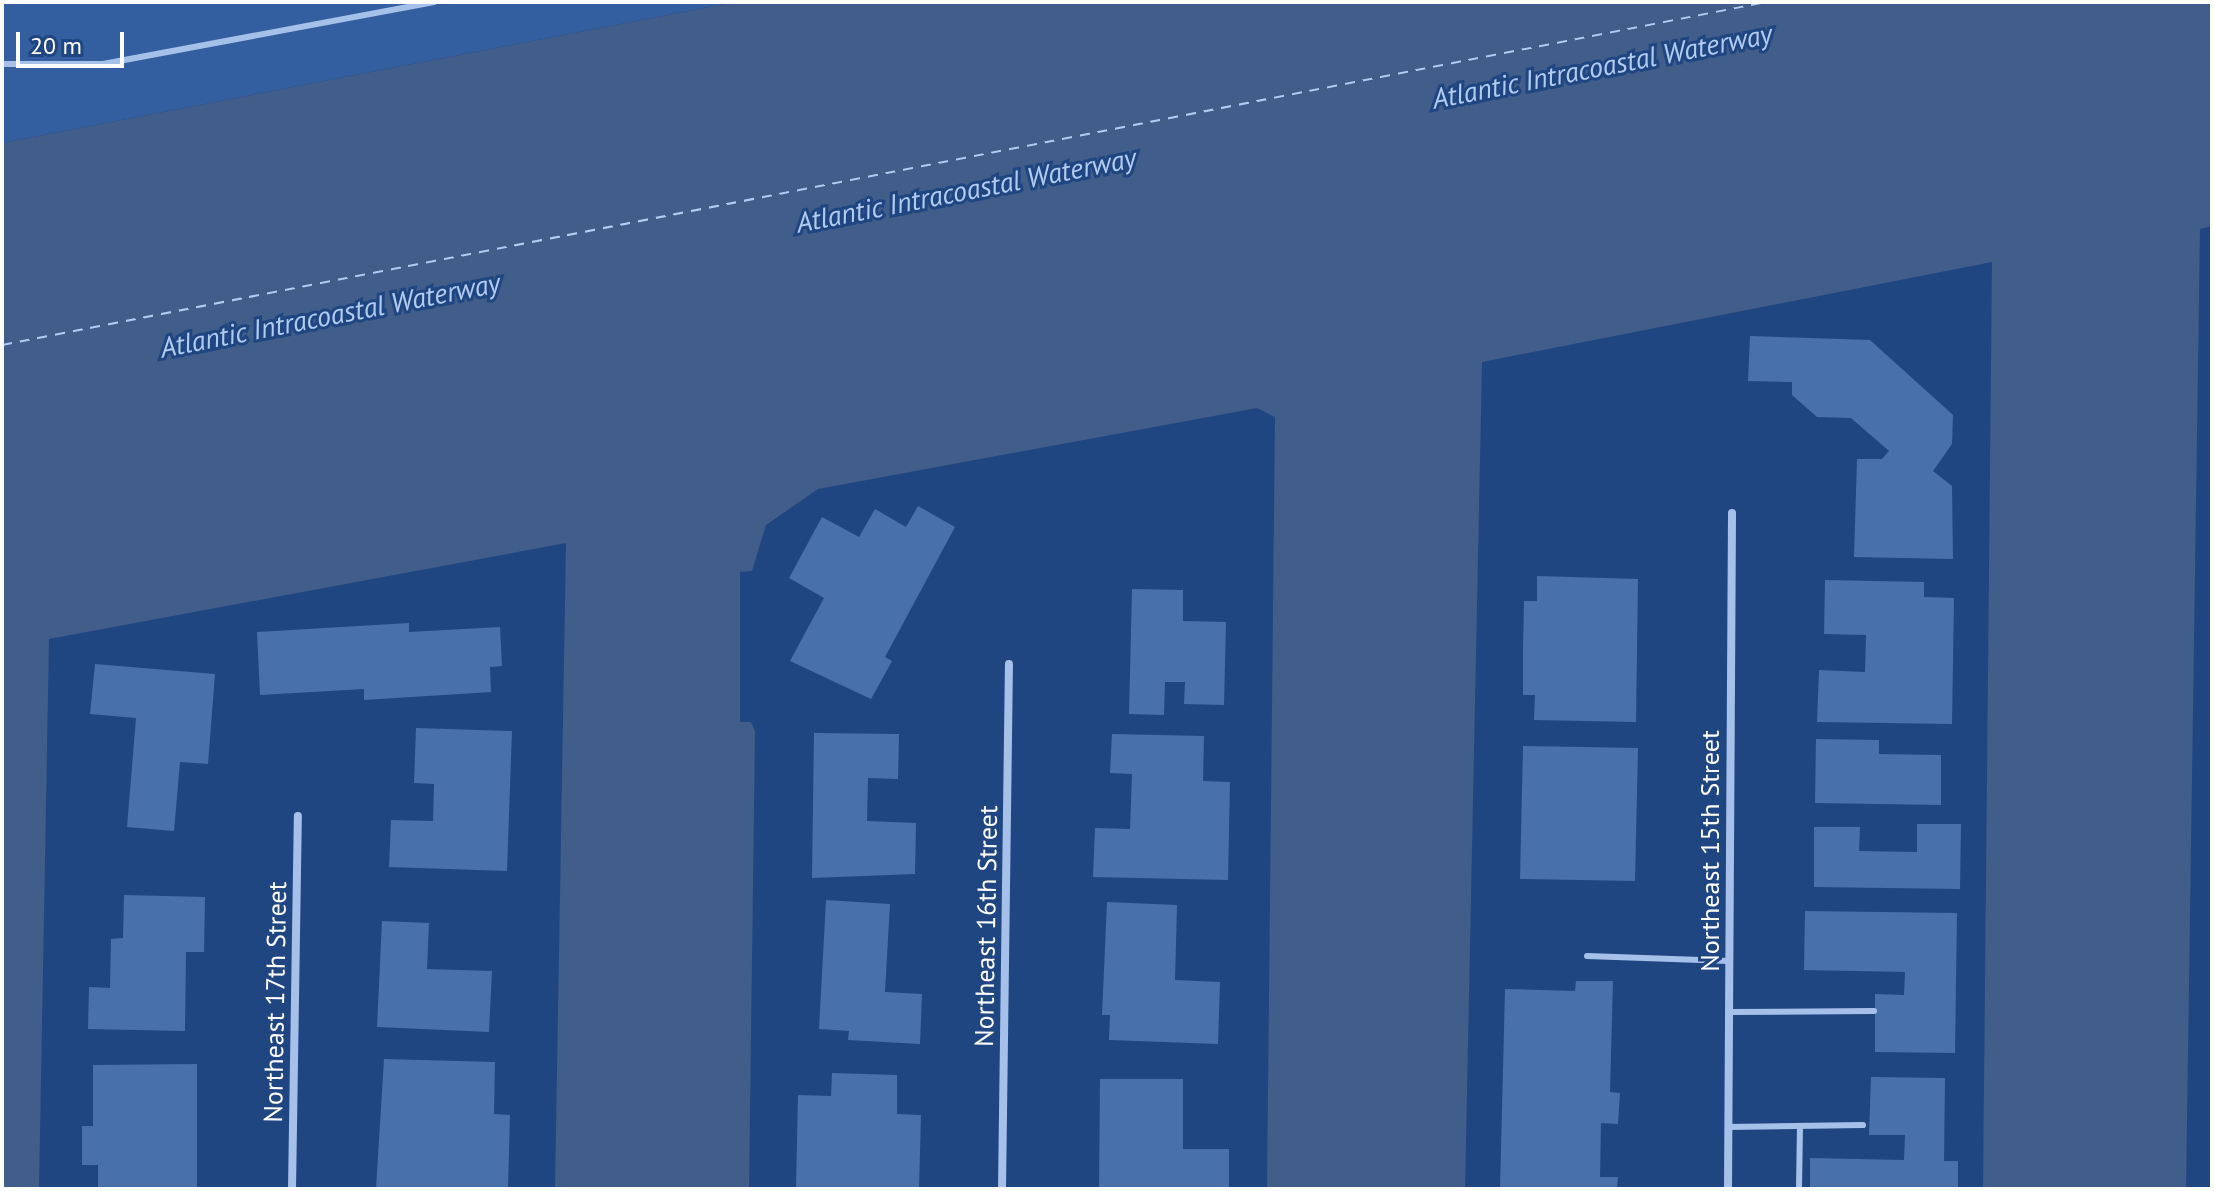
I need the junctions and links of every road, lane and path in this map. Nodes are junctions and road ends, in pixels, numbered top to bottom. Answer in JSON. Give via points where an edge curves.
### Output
{"nodes":[{"id":1,"x":434,"y":2,"type":"edge"},
{"id":2,"x":2,"y":64,"type":"edge"},
{"id":3,"x":1732,"y":513,"type":"dead end"},
{"id":4,"x":1009,"y":664,"type":"dead end"},
{"id":5,"x":298,"y":816,"type":"dead end"},
{"id":6,"x":1587,"y":956,"type":"dead end"},
{"id":7,"x":1729,"y":961,"type":"junction"},
{"id":8,"x":1874,"y":1011,"type":"dead end"},
{"id":9,"x":1729,"y":1012,"type":"junction"},
{"id":10,"x":1863,"y":1125,"type":"dead end"},
{"id":11,"x":1800,"y":1126,"type":"junction"},
{"id":12,"x":1728,"y":1127,"type":"junction"},
{"id":13,"x":292,"y":1189,"type":"edge"},
{"id":14,"x":1002,"y":1189,"type":"edge"},
{"id":15,"x":1728,"y":1189,"type":"edge"},
{"id":16,"x":1799,"y":1189,"type":"edge"}],
"edges":[{"from":1,"to":2,"type":"lane","via":[[103,64]]},
{"from":3,"to":7,"type":"street","name":"Northeast 15th Street"},
{"from":4,"to":14,"type":"street","name":"Northeast 16th Street"},
{"from":5,"to":13,"type":"street","name":"Northeast 17th Street"},
{"from":6,"to":7,"type":"lane"},
{"from":7,"to":9,"type":"street","name":"Northeast 15th Street"},
{"from":8,"to":9,"type":"lane"},
{"from":9,"to":12,"type":"street","name":"Northeast 15th Street"},
{"from":10,"to":11,"type":"lane"},
{"from":11,"to":12,"type":"lane"},
{"from":11,"to":16,"type":"lane"},
{"from":12,"to":15,"type":"street","name":"Northeast 15th Street"}]}
